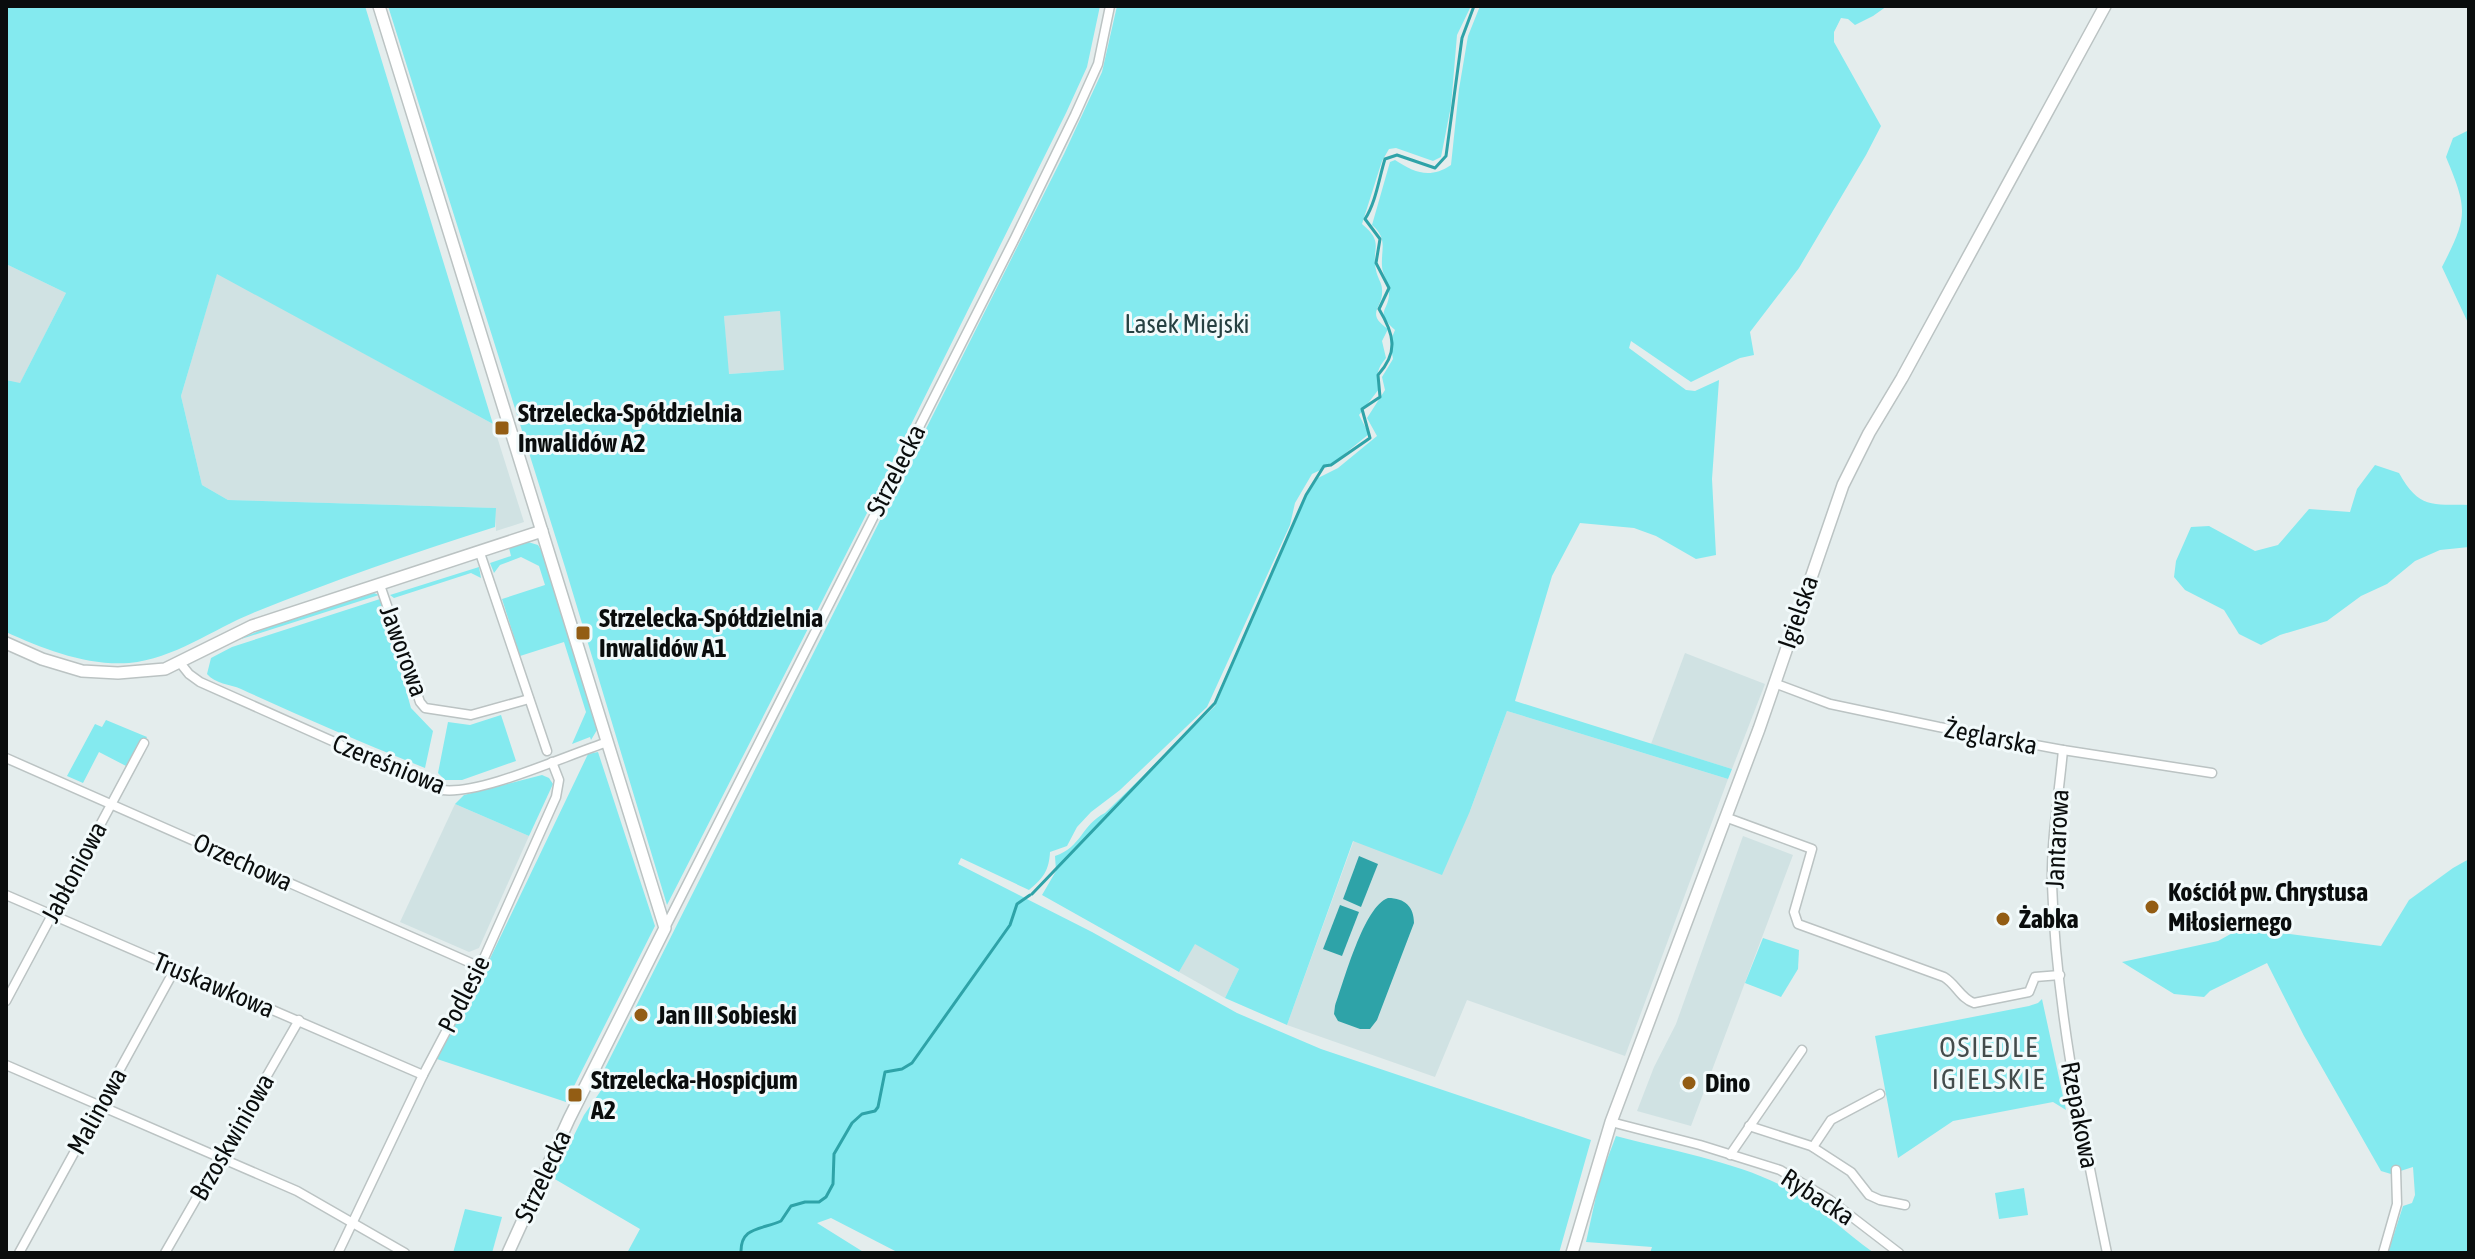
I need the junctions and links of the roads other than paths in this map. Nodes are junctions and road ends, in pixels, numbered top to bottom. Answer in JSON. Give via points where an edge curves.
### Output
{"nodes":[{"id":1,"x":379,"y":6,"type":"edge"},
{"id":2,"x":1110,"y":6,"type":"edge"},
{"id":3,"x":2105,"y":6,"type":"edge"},
{"id":4,"x":542,"y":531,"type":"junction"},
{"id":5,"x":480,"y":553,"type":"junction"},
{"id":6,"x":380,"y":585,"type":"junction"},
{"id":7,"x":6,"y":643,"type":"edge"},
{"id":8,"x":181,"y":664,"type":"junction"},
{"id":9,"x":1774,"y":683,"type":"junction"},
{"id":10,"x":529,"y":699,"type":"junction"},
{"id":11,"x":608,"y":742,"type":"junction"},
{"id":12,"x":144,"y":743,"type":"dead end"},
{"id":13,"x":2063,"y":750,"type":"junction"},
{"id":14,"x":547,"y":751,"type":"dead end"},
{"id":15,"x":6,"y":758,"type":"edge"},
{"id":16,"x":552,"y":762,"type":"junction"},
{"id":17,"x":2212,"y":773,"type":"dead end"},
{"id":18,"x":110,"y":804,"type":"junction"},
{"id":19,"x":1725,"y":817,"type":"junction"},
{"id":20,"x":6,"y":895,"type":"edge"},
{"id":21,"x":52,"y":916,"type":"junction"},
{"id":22,"x":665,"y":928,"type":"junction"},
{"id":23,"x":480,"y":967,"type":"junction"},
{"id":24,"x":175,"y":969,"type":"junction"},
{"id":25,"x":2060,"y":975,"type":"junction"},
{"id":26,"x":6,"y":1001,"type":"edge"},
{"id":27,"x":299,"y":1020,"type":"junction"},
{"id":28,"x":1802,"y":1050,"type":"dead end"},
{"id":29,"x":6,"y":1065,"type":"edge"},
{"id":30,"x":423,"y":1075,"type":"junction"},
{"id":31,"x":1880,"y":1094,"type":"dead end"},
{"id":32,"x":100,"y":1106,"type":"junction"},
{"id":33,"x":1611,"y":1122,"type":"junction"},
{"id":34,"x":1749,"y":1126,"type":"junction"},
{"id":35,"x":1813,"y":1147,"type":"junction"},
{"id":36,"x":1730,"y":1155,"type":"junction"},
{"id":37,"x":222,"y":1156,"type":"junction"},
{"id":38,"x":2396,"y":1170,"type":"dead end"},
{"id":39,"x":1905,"y":1205,"type":"dead end"},
{"id":40,"x":354,"y":1224,"type":"junction"},
{"id":41,"x":19,"y":1253,"type":"edge"},
{"id":42,"x":165,"y":1253,"type":"edge"},
{"id":43,"x":338,"y":1253,"type":"edge"},
{"id":44,"x":405,"y":1253,"type":"edge"},
{"id":45,"x":508,"y":1253,"type":"edge"},
{"id":46,"x":1572,"y":1253,"type":"edge"},
{"id":47,"x":1899,"y":1253,"type":"edge"},
{"id":48,"x":2107,"y":1253,"type":"edge"},
{"id":49,"x":2383,"y":1253,"type":"edge"}],
"edges":[{"from":1,"to":4,"type":"street"},
{"from":2,"to":22,"type":"street","name":"Strzelecka","via":[[1098,64],[1075,115]]},
{"from":3,"to":9,"type":"street","name":"Igielska","via":[[1843,485]]},
{"from":4,"to":5,"type":"street"},
{"from":4,"to":11,"type":"street"},
{"from":5,"to":6,"type":"street"},
{"from":5,"to":10,"type":"street"},
{"from":6,"to":8,"type":"street","via":[[252,626]]},
{"from":6,"to":10,"type":"street","name":"Jaworowa","via":[[425,708],[471,715]]},
{"from":7,"to":8,"type":"street","via":[[82,671],[144,672]]},
{"from":8,"to":16,"type":"street","name":"Czereśniowa","via":[[200,682],[442,790],[464,790]]},
{"from":9,"to":13,"type":"street","name":"Żeglarska","via":[[1830,704]]},
{"from":9,"to":19,"type":"street","name":"Igielska"},
{"from":10,"to":14,"type":"street"},
{"from":11,"to":16,"type":"street","name":"Czereśniowa"},
{"from":11,"to":22,"type":"street"},
{"from":12,"to":18,"type":"street","name":"Jabłoniowa"},
{"from":13,"to":17,"type":"street","name":"Żeglarska"},
{"from":13,"to":25,"type":"street","name":"Jantarowa","via":[[2052,883]]},
{"from":15,"to":18,"type":"street","name":"Orzechowa"},
{"from":16,"to":23,"type":"street","name":"Podlesie","via":[[559,780],[556,797]]},
{"from":18,"to":21,"type":"street","name":"Jabłoniowa"},
{"from":18,"to":23,"type":"street","name":"Orzechowa"},
{"from":19,"to":25,"type":"street","via":[[1812,849],[1794,912],[1798,924],[1944,977],[1974,1003],[2029,992],[2035,977]]},
{"from":19,"to":33,"type":"street","name":"Igielska"},
{"from":20,"to":21,"type":"street","name":"Truskawkowa"},
{"from":21,"to":24,"type":"street","name":"Truskawkowa"},
{"from":21,"to":26,"type":"street","name":"Jabłoniowa"},
{"from":22,"to":45,"type":"street","name":"Strzelecka"},
{"from":23,"to":30,"type":"street","name":"Podlesie"},
{"from":24,"to":27,"type":"street","name":"Truskawkowa"},
{"from":24,"to":32,"type":"street","name":"Malinowa"},
{"from":25,"to":48,"type":"street","name":"Rzepakowa","via":[[2071,1075]]},
{"from":27,"to":30,"type":"street","name":"Truskawkowa"},
{"from":27,"to":37,"type":"street","name":"Brzoskwiniowa"},
{"from":28,"to":34,"type":"street"},
{"from":29,"to":32,"type":"street"},
{"from":30,"to":40,"type":"street","name":"Podlesie"},
{"from":31,"to":35,"type":"street","via":[[1831,1120]]},
{"from":32,"to":37,"type":"street"},
{"from":32,"to":41,"type":"street","name":"Malinowa"},
{"from":33,"to":36,"type":"street","name":"Rybacka"},
{"from":33,"to":46,"type":"street","name":"Igielska"},
{"from":34,"to":35,"type":"street"},
{"from":34,"to":36,"type":"street"},
{"from":35,"to":39,"type":"street","via":[[1851,1172],[1869,1195]]},
{"from":36,"to":47,"type":"street","name":"Rybacka","via":[[1804,1183]]},
{"from":37,"to":40,"type":"street"},
{"from":37,"to":42,"type":"street","name":"Brzoskwiniowa"},
{"from":38,"to":49,"type":"street","via":[[2397,1204]]},
{"from":40,"to":43,"type":"street","name":"Podlesie"},
{"from":40,"to":44,"type":"street"}]}
